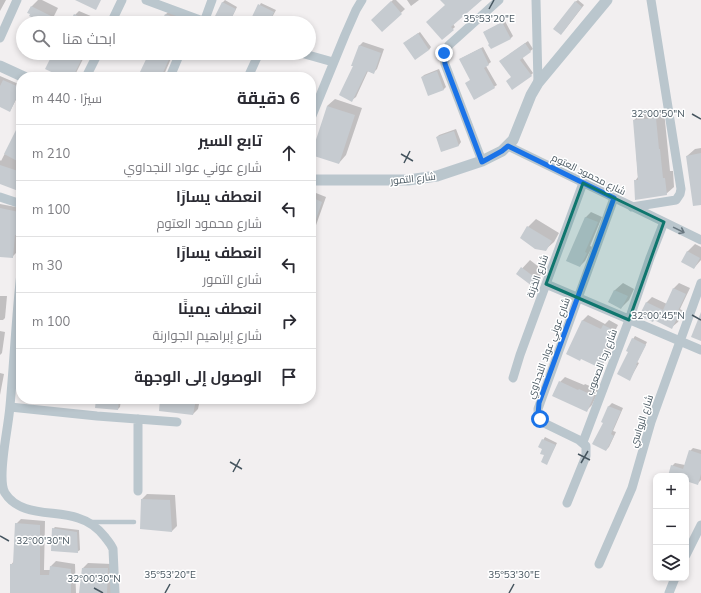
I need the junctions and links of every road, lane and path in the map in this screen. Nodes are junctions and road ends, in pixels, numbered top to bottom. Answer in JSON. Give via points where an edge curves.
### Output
{"nodes":[{"id":1,"x":17,"y":0,"type":"edge"},
{"id":2,"x":122,"y":0,"type":"edge"},
{"id":3,"x":146,"y":0,"type":"edge"},
{"id":4,"x":212,"y":0,"type":"edge"},
{"id":5,"x":362,"y":0,"type":"edge"},
{"id":6,"x":498,"y":0,"type":"edge"},
{"id":7,"x":536,"y":0,"type":"edge"},
{"id":8,"x":607,"y":0,"type":"edge"},
{"id":9,"x":651,"y":0,"type":"edge"},
{"id":10,"x":114,"y":16,"type":"edge"},
{"id":11,"x":183,"y":16,"type":"edge"},
{"id":12,"x":208,"y":16,"type":"edge"},
{"id":13,"x":0,"y":38,"type":"edge"},
{"id":14,"x":316,"y":57,"type":"edge"},
{"id":15,"x":94,"y":60,"type":"edge"},
{"id":16,"x":177,"y":60,"type":"edge"},
{"id":17,"x":256,"y":60,"type":"edge"},
{"id":18,"x":333,"y":62,"type":"junction"},
{"id":19,"x":0,"y":66,"type":"edge"},
{"id":20,"x":88,"y":72,"type":"edge"},
{"id":21,"x":172,"y":72,"type":"edge"},
{"id":22,"x":250,"y":72,"type":"edge"},
{"id":23,"x":16,"y":73,"type":"edge"},
{"id":24,"x":538,"y":83,"type":"junction"},
{"id":25,"x":316,"y":105,"type":"edge"},
{"id":26,"x":508,"y":146,"type":"junction"},
{"id":27,"x":482,"y":162,"type":"junction"},
{"id":28,"x":316,"y":180,"type":"edge"},
{"id":29,"x":583,"y":183,"type":"junction"},
{"id":30,"x":0,"y":197,"type":"edge"},
{"id":31,"x":614,"y":198,"type":"junction"},
{"id":32,"x":16,"y":202,"type":"edge"},
{"id":33,"x":632,"y":207,"type":"junction"},
{"id":34,"x":664,"y":222,"type":"junction"},
{"id":35,"x":701,"y":240,"type":"edge"},
{"id":36,"x":701,"y":283,"type":"edge"},
{"id":37,"x":546,"y":284,"type":"junction"},
{"id":38,"x":578,"y":297,"type":"junction"},
{"id":39,"x":16,"y":320,"type":"edge"},
{"id":40,"x":629,"y":320,"type":"junction"},
{"id":41,"x":681,"y":341,"type":"junction"},
{"id":42,"x":701,"y":350,"type":"edge"},
{"id":43,"x":514,"y":378,"type":"dead end"},
{"id":44,"x":10,"y":407,"type":"junction"},
{"id":45,"x":138,"y":419,"type":"junction"},
{"id":46,"x":177,"y":422,"type":"dead end"},
{"id":47,"x":583,"y":442,"type":"junction"},
{"id":48,"x":138,"y":491,"type":"dead end"},
{"id":49,"x":567,"y":504,"type":"dead end"},
{"id":50,"x":87,"y":522,"type":"junction"},
{"id":51,"x":134,"y":522,"type":"dead end"},
{"id":52,"x":701,"y":525,"type":"edge"},
{"id":53,"x":689,"y":549,"type":"edge"},
{"id":54,"x":599,"y":564,"type":"dead end"},
{"id":55,"x":674,"y":581,"type":"edge"},
{"id":56,"x":115,"y":593,"type":"edge"},
{"id":57,"x":669,"y":593,"type":"edge"}],
"edges":[{"from":1,"to":13,"type":"street"},
{"from":2,"to":10,"type":"street"},
{"from":3,"to":11,"type":"street"},
{"from":4,"to":12,"type":"street"},
{"from":5,"to":18,"type":"street"},
{"from":6,"to":27,"type":"street","via":[[449,45],[444,53],[445,64]]},
{"from":7,"to":24,"type":"street"},
{"from":8,"to":24,"type":"street"},
{"from":9,"to":33,"type":"street","name":"شارع محمود العتوم","via":[[682,189],[676,200]]},
{"from":14,"to":18,"type":"street"},
{"from":15,"to":20,"type":"street"},
{"from":16,"to":21,"type":"street"},
{"from":17,"to":22,"type":"street"},
{"from":18,"to":25,"type":"street"},
{"from":19,"to":23,"type":"street"},
{"from":24,"to":26,"type":"street"},
{"from":26,"to":27,"type":"street","name":"شارع التمور"},
{"from":26,"to":29,"type":"street","name":"شارع محمود العتوم"},
{"from":27,"to":28,"type":"street","name":"شارع التمور","via":[[437,176],[408,180]]},
{"from":29,"to":31,"type":"street","name":"شارع محمود العتوم"},
{"from":29,"to":37,"type":"street","name":"شارع الخزنة"},
{"from":30,"to":32,"type":"street"},
{"from":31,"to":33,"type":"street","name":"شارع محمود العتوم"},
{"from":31,"to":38,"type":"street","name":"شارع عوني عواد النجداوي"},
{"from":33,"to":34,"type":"street"},
{"from":34,"to":35,"type":"street","one_way":true},
{"from":34,"to":40,"type":"street","name":"شارع رجا الصعوب"},
{"from":36,"to":41,"type":"street","name":"شارع الرواسي"},
{"from":37,"to":38,"type":"street"},
{"from":37,"to":43,"type":"street","name":"شارع الخزنة"},
{"from":38,"to":40,"type":"street"},
{"from":38,"to":47,"type":"street","name":"شارع عوني عواد النجداوي","via":[[539,403],[538,415],[544,423]]},
{"from":39,"to":44,"type":"street"},
{"from":40,"to":41,"type":"street"},
{"from":40,"to":47,"type":"street","name":"شارع رجا الصعوب"},
{"from":41,"to":42,"type":"street"},
{"from":41,"to":54,"type":"street","name":"شارع الرواسي","via":[[651,422],[632,488]]},
{"from":44,"to":45,"type":"street"},
{"from":44,"to":50,"type":"street","via":[[2,470],[4,492],[16,505]]},
{"from":45,"to":46,"type":"street"},
{"from":45,"to":48,"type":"street"},
{"from":47,"to":49,"type":"street","via":[[586,446],[586,456]]},
{"from":50,"to":51,"type":"lane"},
{"from":50,"to":56,"type":"street","via":[[112,546]]},
{"from":52,"to":53,"type":"street"},
{"from":55,"to":57,"type":"street"}]}
